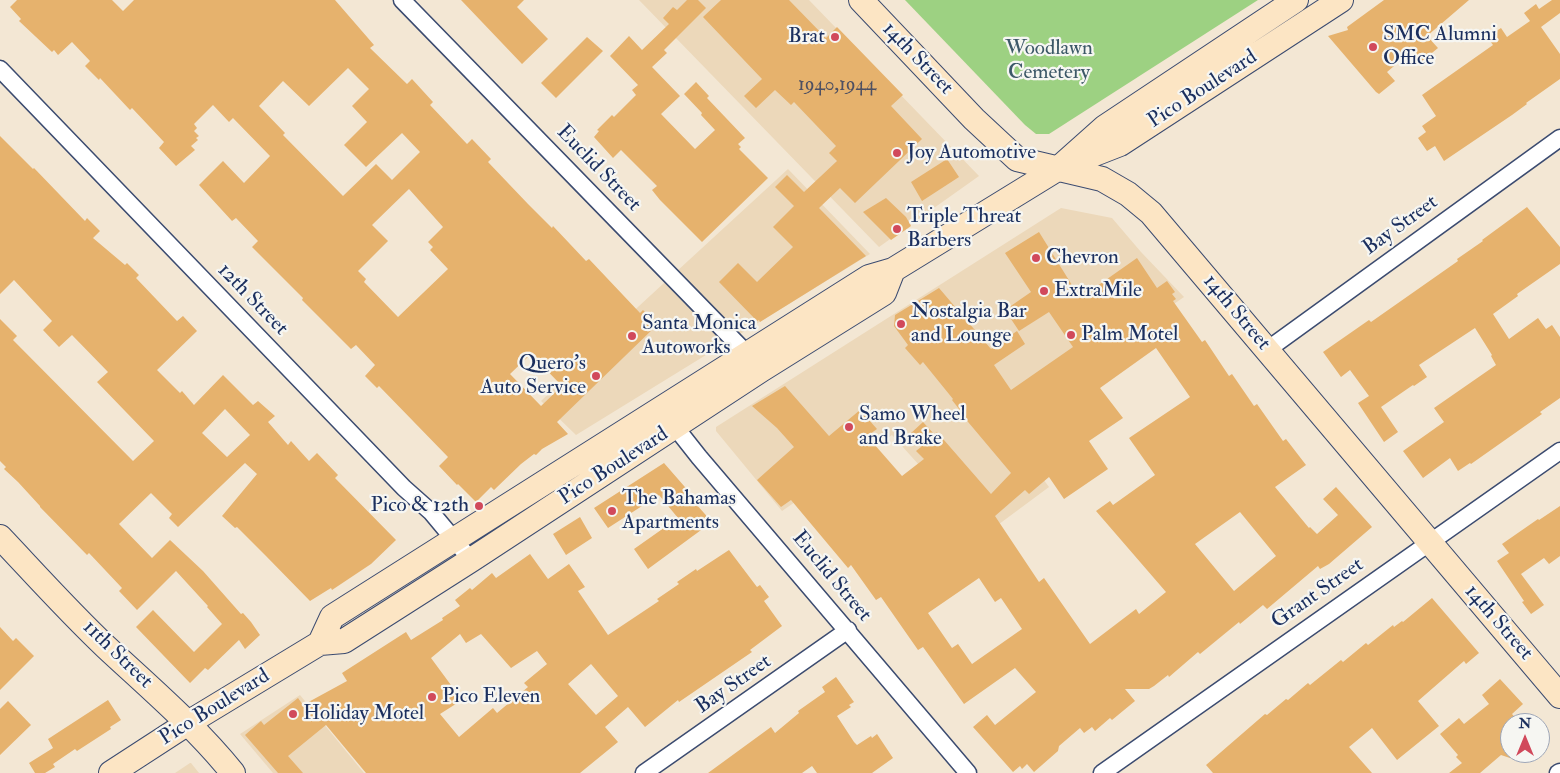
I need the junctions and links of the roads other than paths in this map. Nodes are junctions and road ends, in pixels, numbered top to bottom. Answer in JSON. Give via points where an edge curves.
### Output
{"nodes":[{"id":1,"x":402,"y":0,"type":"edge"},
{"id":2,"x":860,"y":0,"type":"edge"},
{"id":3,"x":1341,"y":0,"type":"edge"},
{"id":4,"x":1291,"y":3,"type":"edge"},
{"id":5,"x":1299,"y":28,"type":"junction"},
{"id":6,"x":0,"y":70,"type":"edge"},
{"id":7,"x":1560,"y":138,"type":"edge"},
{"id":8,"x":1059,"y":168,"type":"junction"},
{"id":9,"x":1267,"y":350,"type":"junction"},
{"id":10,"x":755,"y":362,"type":"junction"},
{"id":11,"x":668,"y":418,"type":"junction"},
{"id":12,"x":1560,"y":451,"type":"edge"},
{"id":13,"x":0,"y":537,"type":"edge"},
{"id":14,"x":456,"y":540,"type":"junction"},
{"id":15,"x":1428,"y":542,"type":"junction"},
{"id":16,"x":472,"y":560,"type":"junction"},
{"id":17,"x":848,"y":630,"type":"junction"},
{"id":18,"x":320,"y":643,"type":"junction"},
{"id":19,"x":1560,"y":696,"type":"edge"},
{"id":20,"x":188,"y":723,"type":"junction"},
{"id":21,"x":111,"y":773,"type":"edge"},
{"id":22,"x":233,"y":773,"type":"edge"},
{"id":23,"x":644,"y":773,"type":"edge"},
{"id":24,"x":968,"y":773,"type":"edge"},
{"id":25,"x":1102,"y":773,"type":"edge"}],
"edges":[{"from":1,"to":10,"type":"street","name":"Euclid Street"},
{"from":2,"to":8,"type":"main road","name":"14th Street","via":[[1017,159]]},
{"from":3,"to":5,"type":"main road","name":"Pico Boulevard"},
{"from":4,"to":5,"type":"main road"},
{"from":4,"to":8,"type":"main road","name":"Pico Boulevard","via":[[1105,127]]},
{"from":5,"to":8,"type":"main road","name":"Pico Boulevard","via":[[1120,144]]},
{"from":6,"to":14,"type":"street","name":"12th Street"},
{"from":7,"to":9,"type":"street","name":"Bay Street"},
{"from":8,"to":9,"type":"main road","name":"14th Street","via":[[1102,179],[1128,194],[1150,213]]},
{"from":8,"to":10,"type":"main road","name":"Pico Boulevard","via":[[893,270],[868,277]]},
{"from":9,"to":15,"type":"main road","name":"14th Street"},
{"from":10,"to":11,"type":"main road","name":"Pico Boulevard"},
{"from":11,"to":14,"type":"main road","name":"Pico Boulevard"},
{"from":11,"to":16,"type":"main road","name":"Pico Boulevard"},
{"from":11,"to":17,"type":"street","name":"Euclid Street"},
{"from":12,"to":15,"type":"street","name":"Grant Street"},
{"from":13,"to":20,"type":"main road","name":"11th Street","via":[[104,645]]},
{"from":14,"to":16,"type":"street","name":"12th Street"},
{"from":14,"to":18,"type":"main road","name":"Pico Boulevard","via":[[332,618]]},
{"from":15,"to":19,"type":"main road","name":"14th Street"},
{"from":15,"to":25,"type":"street","name":"Grant Street"},
{"from":16,"to":18,"type":"main road","name":"Pico Boulevard","via":[[344,641]]},
{"from":17,"to":23,"type":"street","name":"Bay Street"},
{"from":17,"to":24,"type":"street","name":"Euclid Street"},
{"from":18,"to":20,"type":"main road","name":"Pico Boulevard"},
{"from":20,"to":21,"type":"main road","name":"Pico Boulevard"},
{"from":20,"to":22,"type":"main road","name":"11th Street"}]}
